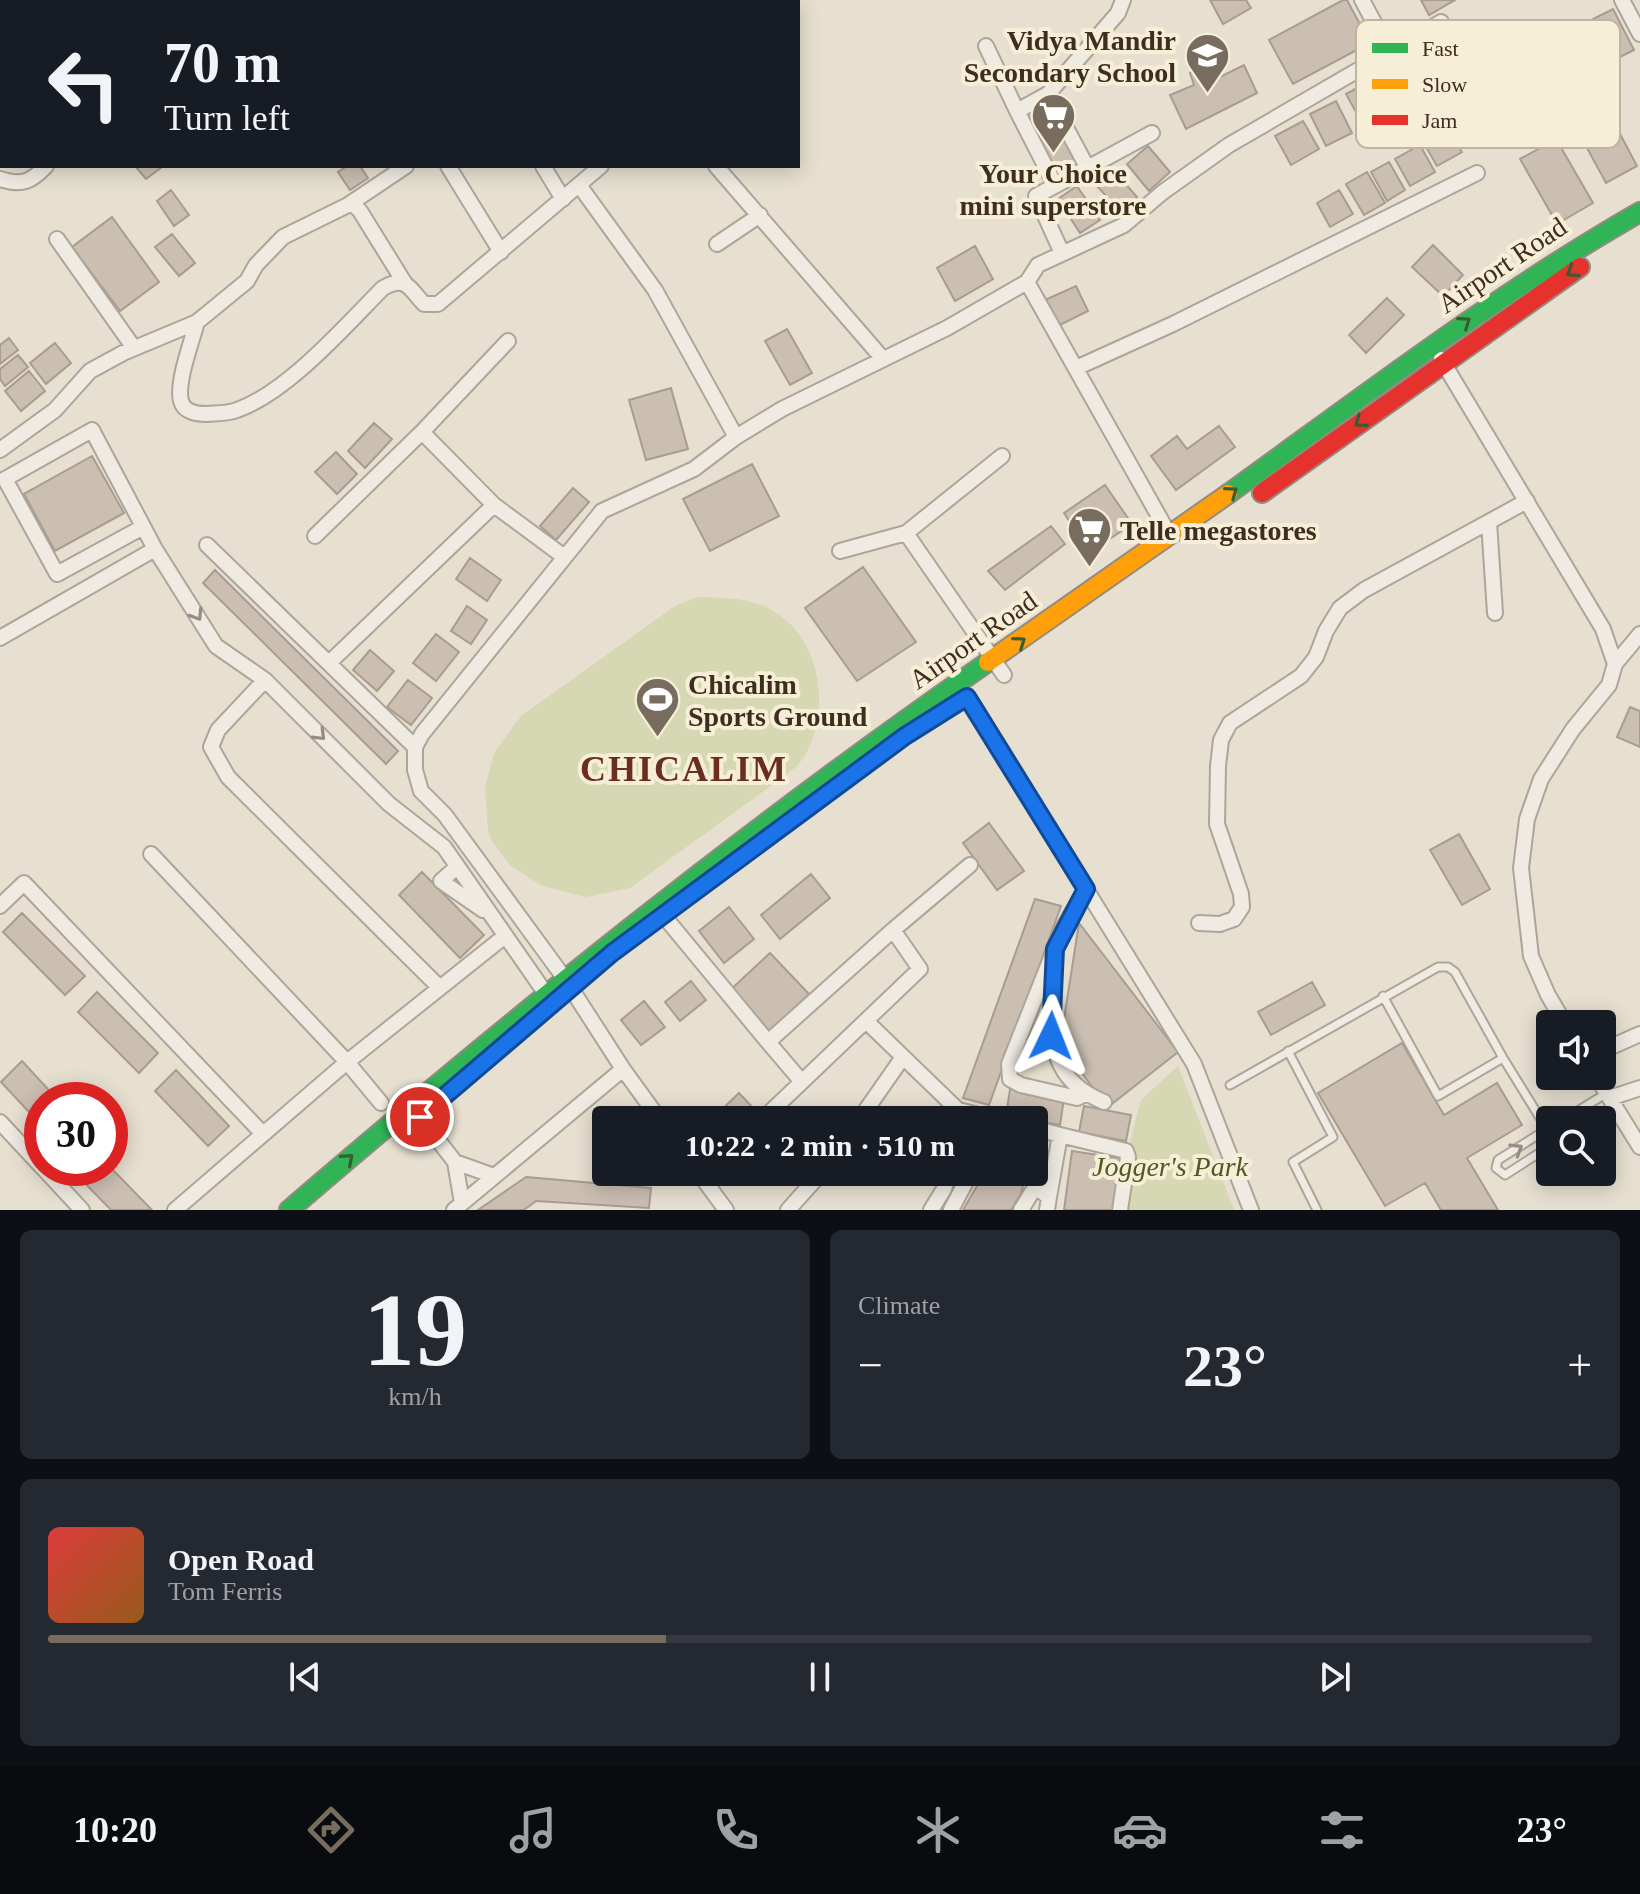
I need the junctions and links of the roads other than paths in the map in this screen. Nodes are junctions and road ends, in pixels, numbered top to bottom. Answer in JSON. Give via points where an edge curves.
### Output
{"nodes":[{"id":1,"x":1123,"y":0,"type":"edge"},
{"id":2,"x":1362,"y":0,"type":"edge"},
{"id":3,"x":1622,"y":0,"type":"edge"},
{"id":4,"x":1373,"y":20,"type":"edge"},
{"id":5,"x":1640,"y":34,"type":"edge"},
{"id":6,"x":986,"y":46,"type":"dead end"},
{"id":7,"x":1356,"y":72,"type":"edge"},
{"id":8,"x":1048,"y":94,"type":"junction"},
{"id":9,"x":1017,"y":111,"type":"junction"},
{"id":10,"x":1152,"y":133,"type":"dead end"},
{"id":11,"x":1087,"y":167,"type":"junction"},
{"id":12,"x":44,"y":168,"type":"edge"},
{"id":13,"x":403,"y":168,"type":"edge"},
{"id":14,"x":449,"y":168,"type":"edge"},
{"id":15,"x":544,"y":168,"type":"edge"},
{"id":16,"x":599,"y":168,"type":"edge"},
{"id":17,"x":718,"y":168,"type":"edge"},
{"id":18,"x":1477,"y":173,"type":"dead end"},
{"id":19,"x":0,"y":179,"type":"edge"},
{"id":20,"x":579,"y":185,"type":"junction"},
{"id":21,"x":1055,"y":185,"type":"junction"},
{"id":22,"x":563,"y":199,"type":"junction"},
{"id":23,"x":348,"y":205,"type":"junction"},
{"id":24,"x":1640,"y":212,"type":"edge"},
{"id":25,"x":760,"y":215,"type":"junction"},
{"id":26,"x":1640,"y":233,"type":"edge"},
{"id":27,"x":57,"y":239,"type":"dead end"},
{"id":28,"x":717,"y":244,"type":"dead end"},
{"id":29,"x":501,"y":252,"type":"junction"},
{"id":30,"x":1062,"y":253,"type":"junction"},
{"id":31,"x":404,"y":282,"type":"junction"},
{"id":32,"x":1027,"y":282,"type":"junction"},
{"id":33,"x":197,"y":322,"type":"junction"},
{"id":34,"x":508,"y":341,"type":"dead end"},
{"id":35,"x":1433,"y":345,"type":"junction"},
{"id":36,"x":134,"y":348,"type":"junction"},
{"id":37,"x":883,"y":359,"type":"junction"},
{"id":38,"x":1443,"y":362,"type":"junction"},
{"id":39,"x":1076,"y":368,"type":"junction"},
{"id":40,"x":422,"y":432,"type":"junction"},
{"id":41,"x":736,"y":437,"type":"junction"},
{"id":42,"x":0,"y":450,"type":"edge"},
{"id":43,"x":1002,"y":456,"type":"dead end"},
{"id":44,"x":1251,"y":501,"type":"dead end"},
{"id":45,"x":1527,"y":501,"type":"junction"},
{"id":46,"x":494,"y":505,"type":"junction"},
{"id":47,"x":1489,"y":522,"type":"junction"},
{"id":48,"x":143,"y":527,"type":"junction"},
{"id":49,"x":906,"y":533,"type":"junction"},
{"id":50,"x":315,"y":536,"type":"dead end"},
{"id":51,"x":1170,"y":536,"type":"junction"},
{"id":52,"x":207,"y":545,"type":"dead end"},
{"id":53,"x":155,"y":549,"type":"junction"},
{"id":54,"x":840,"y":551,"type":"dead end"},
{"id":55,"x":563,"y":556,"type":"junction"},
{"id":56,"x":1495,"y":613,"type":"dead end"},
{"id":57,"x":1640,"y":634,"type":"edge"},
{"id":58,"x":0,"y":638,"type":"edge"},
{"id":59,"x":1025,"y":660,"type":"dead end"},
{"id":60,"x":329,"y":663,"type":"junction"},
{"id":61,"x":1615,"y":664,"type":"junction"},
{"id":62,"x":998,"y":667,"type":"junction"},
{"id":63,"x":265,"y":680,"type":"junction"},
{"id":64,"x":967,"y":697,"type":"junction"},
{"id":65,"x":415,"y":747,"type":"junction"},
{"id":66,"x":151,"y":854,"type":"dead end"},
{"id":67,"x":970,"y":865,"type":"dead end"},
{"id":68,"x":457,"y":867,"type":"junction"},
{"id":69,"x":1086,"y":889,"type":"junction"},
{"id":70,"x":0,"y":906,"type":"edge"},
{"id":71,"x":490,"y":914,"type":"junction"},
{"id":72,"x":663,"y":915,"type":"junction"},
{"id":73,"x":1199,"y":923,"type":"dead end"},
{"id":74,"x":893,"y":930,"type":"junction"},
{"id":75,"x":505,"y":936,"type":"junction"},
{"id":76,"x":1055,"y":949,"type":"junction"},
{"id":77,"x":568,"y":983,"type":"junction"},
{"id":78,"x":440,"y":988,"type":"junction"},
{"id":79,"x":546,"y":994,"type":"junction"},
{"id":80,"x":1383,"y":996,"type":"junction"},
{"id":81,"x":1557,"y":1010,"type":"edge"},
{"id":82,"x":866,"y":1021,"type":"junction"},
{"id":83,"x":1640,"y":1034,"type":"edge"},
{"id":84,"x":768,"y":1042,"type":"junction"},
{"id":85,"x":1616,"y":1045,"type":"edge"},
{"id":86,"x":1288,"y":1051,"type":"junction"},
{"id":87,"x":903,"y":1057,"type":"junction"},
{"id":88,"x":1503,"y":1058,"type":"junction"},
{"id":89,"x":347,"y":1062,"type":"junction"},
{"id":90,"x":623,"y":1069,"type":"junction"},
{"id":91,"x":802,"y":1082,"type":"junction"},
{"id":92,"x":1230,"y":1085,"type":"dead end"},
{"id":93,"x":1640,"y":1088,"type":"edge"},
{"id":94,"x":1605,"y":1090,"type":"edge"},
{"id":95,"x":1085,"y":1094,"type":"junction"},
{"id":96,"x":1611,"y":1099,"type":"junction"},
{"id":97,"x":1104,"y":1102,"type":"dead end"},
{"id":98,"x":381,"y":1103,"type":"dead end"},
{"id":99,"x":650,"y":1106,"type":"edge"},
{"id":100,"x":777,"y":1106,"type":"edge"},
{"id":101,"x":869,"y":1106,"type":"edge"},
{"id":102,"x":948,"y":1106,"type":"edge"},
{"id":103,"x":1595,"y":1106,"type":"edge"},
{"id":104,"x":1605,"y":1106,"type":"edge"},
{"id":105,"x":1536,"y":1110,"type":"edge"},
{"id":106,"x":420,"y":1117,"type":"junction"},
{"id":107,"x":0,"y":1122,"type":"edge"},
{"id":108,"x":1048,"y":1132,"type":"edge"},
{"id":109,"x":263,"y":1134,"type":"junction"},
{"id":110,"x":1060,"y":1135,"type":"junction"},
{"id":111,"x":1536,"y":1138,"type":"edge"},
{"id":112,"x":24,"y":1147,"type":"edge"},
{"id":113,"x":1640,"y":1147,"type":"edge"},
{"id":114,"x":1536,"y":1155,"type":"edge"},
{"id":115,"x":455,"y":1162,"type":"junction"},
{"id":116,"x":494,"y":1176,"type":"junction"},
{"id":117,"x":60,"y":1186,"type":"edge"},
{"id":118,"x":711,"y":1186,"type":"edge"},
{"id":119,"x":809,"y":1186,"type":"edge"},
{"id":120,"x":945,"y":1186,"type":"edge"},
{"id":121,"x":964,"y":1186,"type":"edge"},
{"id":122,"x":1048,"y":1204,"type":"edge"},
{"id":123,"x":458,"y":1206,"type":"edge"},
{"id":124,"x":82,"y":1210,"type":"edge"},
{"id":125,"x":175,"y":1210,"type":"edge"},
{"id":126,"x":289,"y":1210,"type":"edge"},
{"id":127,"x":315,"y":1210,"type":"edge"},
{"id":128,"x":726,"y":1210,"type":"edge"},
{"id":129,"x":788,"y":1210,"type":"edge"},
{"id":130,"x":931,"y":1210,"type":"edge"},
{"id":131,"x":951,"y":1210,"type":"edge"},
{"id":132,"x":1021,"y":1210,"type":"edge"},
{"id":133,"x":1120,"y":1210,"type":"edge"},
{"id":134,"x":1251,"y":1210,"type":"edge"},
{"id":135,"x":1317,"y":1210,"type":"edge"}],
"edges":[{"from":1,"to":8,"type":"street","via":[[1118,13]]},
{"from":2,"to":4,"type":"street"},
{"from":3,"to":5,"type":"street"},
{"from":6,"to":9,"type":"street"},
{"from":7,"to":30,"type":"street","via":[[1229,145],[1124,225]]},
{"from":8,"to":9,"type":"street"},
{"from":8,"to":11,"type":"street"},
{"from":9,"to":21,"type":"street"},
{"from":10,"to":11,"type":"street"},
{"from":11,"to":21,"type":"street"},
{"from":12,"to":19,"type":"street","via":[[32,180],[17,184]]},
{"from":13,"to":23,"type":"street"},
{"from":14,"to":29,"type":"street"},
{"from":15,"to":22,"type":"street"},
{"from":16,"to":20,"type":"street"},
{"from":17,"to":25,"type":"street"},
{"from":18,"to":39,"type":"street"},
{"from":20,"to":22,"type":"street"},
{"from":20,"to":41,"type":"street","via":[[655,290]]},
{"from":21,"to":30,"type":"street","via":[[1036,196]]},
{"from":22,"to":29,"type":"street"},
{"from":23,"to":31,"type":"street","via":[[360,211]]},
{"from":23,"to":33,"type":"street","via":[[283,237],[247,281]]},
{"from":35,"to":24,"type":"highway","name":"Airport Road","one_way":true,"via":[[1529,277]]},
{"from":25,"to":28,"type":"street"},
{"from":25,"to":37,"type":"street"},
{"from":26,"to":38,"type":"highway","name":"Airport Road","one_way":true,"via":[[1582,265]]},
{"from":27,"to":36,"type":"street"},
{"from":29,"to":31,"type":"street","via":[[438,304],[424,304]]},
{"from":30,"to":32,"type":"street","via":[[1038,265]]},
{"from":31,"to":33,"type":"street","via":[[383,288],[304,367],[233,412],[196,414],[181,401]]},
{"from":32,"to":37,"type":"street"},
{"from":32,"to":39,"type":"street"},
{"from":33,"to":36,"type":"street"},
{"from":34,"to":40,"type":"street"},
{"from":35,"to":38,"type":"street"},
{"from":51,"to":35,"type":"highway","name":"Airport Road","one_way":true},
{"from":36,"to":42,"type":"street","via":[[90,371],[55,410]]},
{"from":37,"to":41,"type":"street"},
{"from":38,"to":44,"type":"highway","name":"Airport Road","one_way":true},
{"from":38,"to":45,"type":"street"},
{"from":39,"to":51,"type":"street"},
{"from":40,"to":46,"type":"street"},
{"from":40,"to":50,"type":"street"},
{"from":41,"to":55,"type":"street","via":[[694,469],[602,511]]},
{"from":43,"to":49,"type":"street"},
{"from":45,"to":47,"type":"street"},
{"from":45,"to":61,"type":"street","via":[[1603,629]]},
{"from":46,"to":55,"type":"street"},
{"from":46,"to":60,"type":"street"},
{"from":47,"to":56,"type":"street"},
{"from":47,"to":73,"type":"street","via":[[1340,608],[1301,676],[1230,723],[1219,753],[1217,824],[1242,907],[1234,919]]},
{"from":48,"to":48,"type":"street","via":[[92,430],[5,479],[57,574]]},
{"from":48,"to":53,"type":"street"},
{"from":49,"to":54,"type":"street"},
{"from":49,"to":62,"type":"street"},
{"from":62,"to":51,"type":"highway","name":"Airport Road","one_way":true},
{"from":52,"to":60,"type":"street"},
{"from":53,"to":58,"type":"street"},
{"from":53,"to":63,"type":"street","one_way":true,"via":[[216,646]]},
{"from":55,"to":65,"type":"street"},
{"from":57,"to":61,"type":"street"},
{"from":59,"to":62,"type":"highway","name":"Airport Road"},
{"from":60,"to":65,"type":"street"},
{"from":61,"to":81,"type":"street","via":[[1609,685],[1541,779],[1527,819],[1521,868],[1531,956]]},
{"from":62,"to":64,"type":"highway","name":"Airport Road"},
{"from":62,"to":77,"type":"highway","name":"Airport Road","via":[[835,770]]},
{"from":63,"to":68,"type":"street","one_way":true,"via":[[389,804],[444,847]]},
{"from":63,"to":78,"type":"street","via":[[218,730],[211,747],[228,777]]},
{"from":64,"to":69,"type":"street"},
{"from":64,"to":72,"type":"highway","name":"Airport Road","via":[[905,736]]},
{"from":65,"to":77,"type":"street","via":[[421,791],[445,815]]},
{"from":66,"to":89,"type":"street"},
{"from":67,"to":74,"type":"street"},
{"from":68,"to":71,"type":"street"},
{"from":68,"to":71,"type":"street","via":[[441,881]]},
{"from":69,"to":76,"type":"street"},
{"from":69,"to":134,"type":"street","via":[[1194,1064]]},
{"from":70,"to":109,"type":"street","via":[[24,883]]},
{"from":71,"to":75,"type":"street"},
{"from":72,"to":77,"type":"highway","name":"Airport Road"},
{"from":72,"to":84,"type":"street"},
{"from":74,"to":82,"type":"street","via":[[920,969]]},
{"from":74,"to":84,"type":"street"},
{"from":75,"to":78,"type":"street"},
{"from":75,"to":79,"type":"street"},
{"from":76,"to":95,"type":"street","via":[[1051,1036],[1061,1068]]},
{"from":76,"to":95,"type":"street","via":[[1009,1064],[1010,1079],[1077,1098]]},
{"from":77,"to":79,"type":"highway","name":"Airport Road"},
{"from":77,"to":90,"type":"street"},
{"from":77,"to":106,"type":"highway","name":"Airport Road"},
{"from":78,"to":89,"type":"street"},
{"from":126,"to":79,"type":"highway","name":"Airport Road","one_way":true},
{"from":80,"to":86,"type":"lane"},
{"from":80,"to":88,"type":"lane","via":[[1438,967],[1448,967]]},
{"from":80,"to":88,"type":"lane","via":[[1438,1096]]},
{"from":82,"to":87,"type":"street"},
{"from":82,"to":91,"type":"street"},
{"from":83,"to":85,"type":"street"},
{"from":84,"to":91,"type":"street"},
{"from":86,"to":92,"type":"lane"},
{"from":86,"to":135,"type":"lane","via":[[1333,1137],[1293,1162]]},
{"from":87,"to":101,"type":"street"},
{"from":87,"to":102,"type":"street"},
{"from":88,"to":105,"type":"lane"},
{"from":89,"to":98,"type":"street"},
{"from":89,"to":109,"type":"street"},
{"from":90,"to":99,"type":"street"},
{"from":90,"to":116,"type":"street"},
{"from":91,"to":100,"type":"street"},
{"from":93,"to":96,"type":"street"},
{"from":94,"to":96,"type":"street"},
{"from":95,"to":97,"type":"street"},
{"from":96,"to":103,"type":"lane"},
{"from":96,"to":104,"type":"lane"},
{"from":96,"to":113,"type":"street"},
{"from":106,"to":115,"type":"street"},
{"from":106,"to":127,"type":"highway","name":"Airport Road"},
{"from":107,"to":112,"type":"street"},
{"from":108,"to":110,"type":"street"},
{"from":109,"to":125,"type":"street"},
{"from":110,"to":122,"type":"street"},
{"from":110,"to":133,"type":"street","via":[[1126,1151]]},
{"from":114,"to":111,"type":"lane","one_way":true,"via":[[1505,1175],[1496,1168],[1498,1160]]},
{"from":115,"to":116,"type":"street"},
{"from":115,"to":123,"type":"street"},
{"from":116,"to":123,"type":"street"},
{"from":117,"to":124,"type":"street"},
{"from":118,"to":128,"type":"street"},
{"from":119,"to":129,"type":"street"},
{"from":120,"to":130,"type":"street"},
{"from":121,"to":131,"type":"street"},
{"from":122,"to":132,"type":"street","via":[[1038,1189]]}]}
